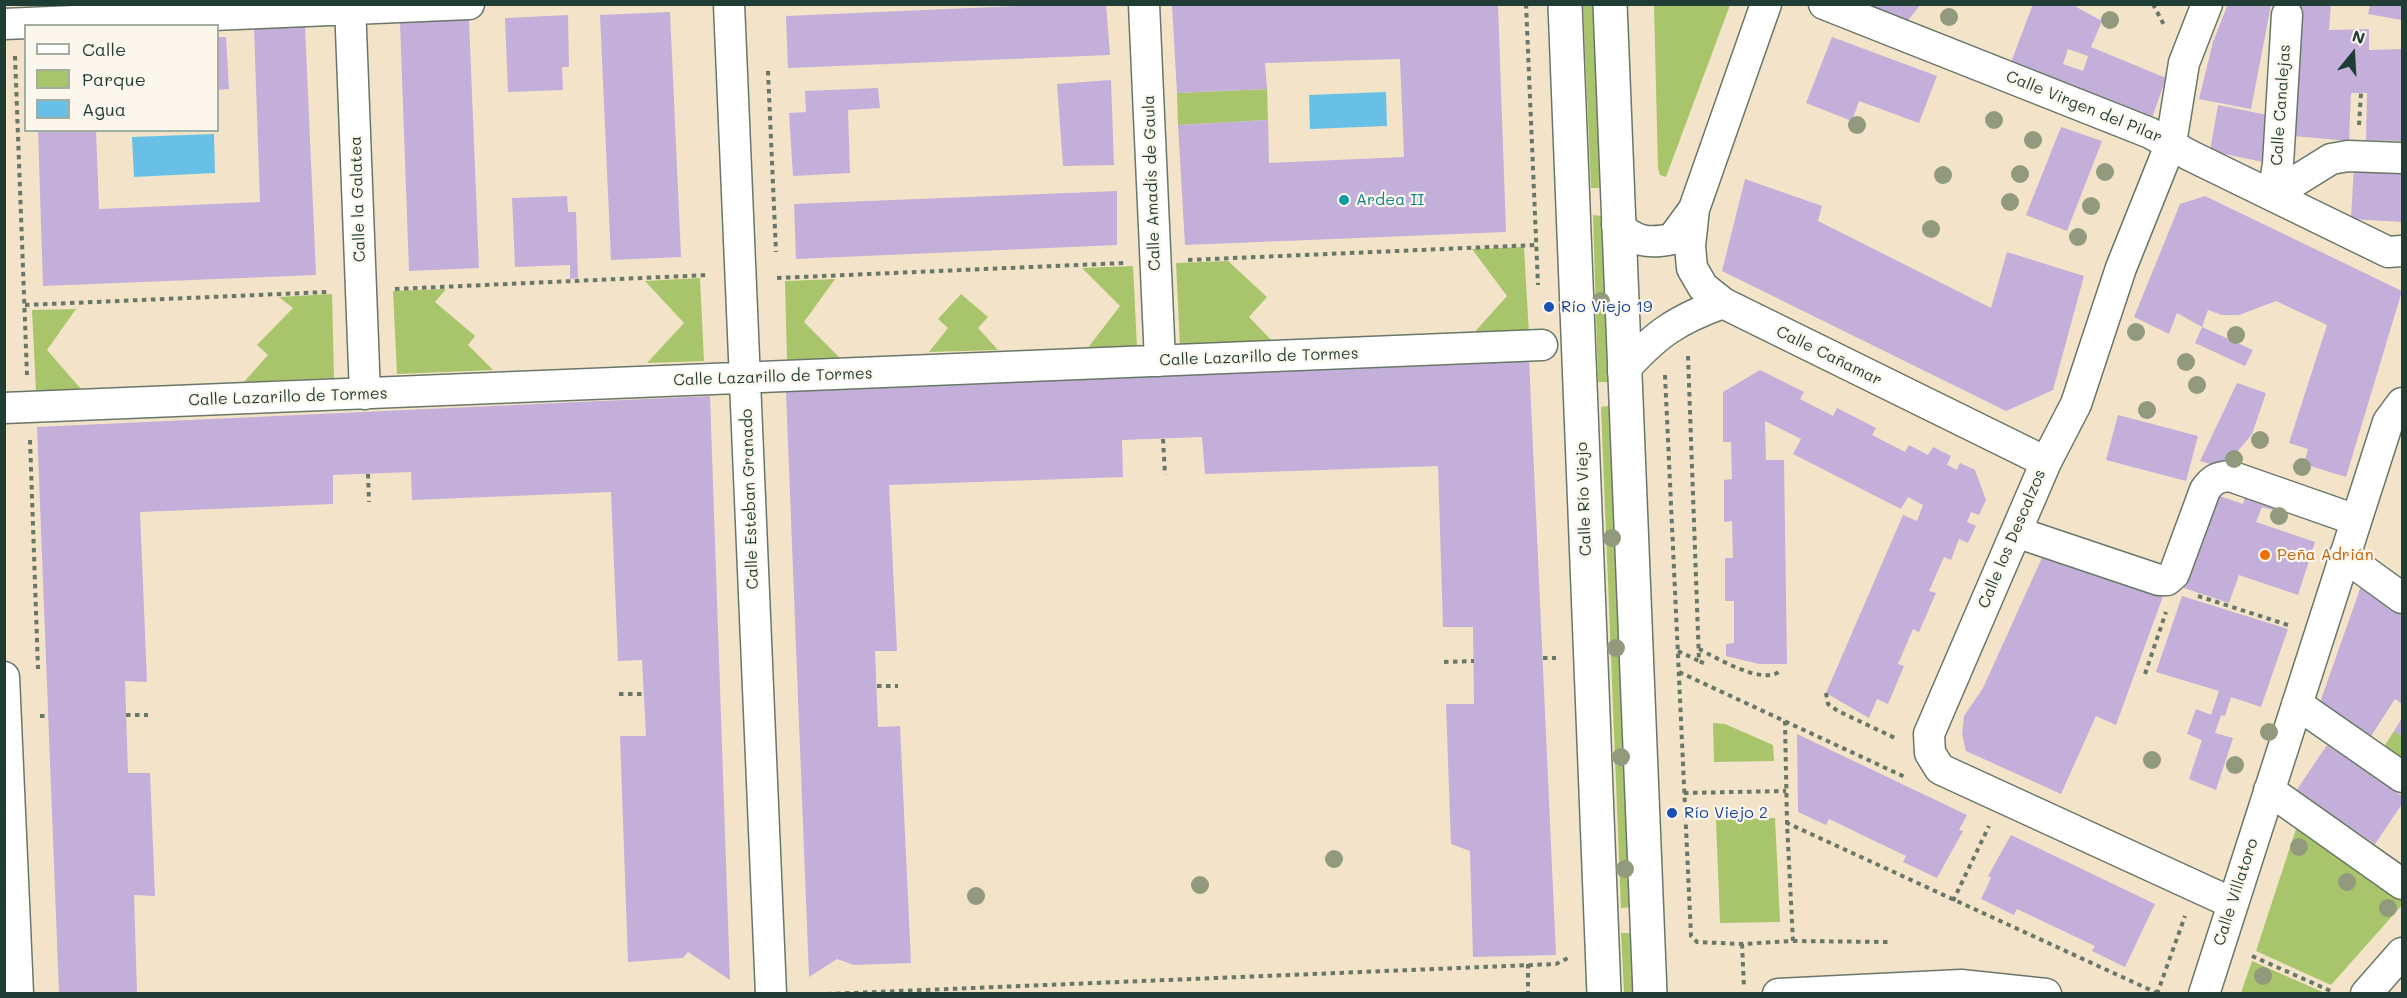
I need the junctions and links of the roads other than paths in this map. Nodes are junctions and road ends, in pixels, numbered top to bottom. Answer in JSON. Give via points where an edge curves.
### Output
{"nodes":[{"id":1,"x":469,"y":4,"type":"edge"},
{"id":2,"x":729,"y":4,"type":"edge"},
{"id":3,"x":1144,"y":4,"type":"edge"},
{"id":4,"x":1565,"y":4,"type":"edge"},
{"id":5,"x":1610,"y":4,"type":"edge"},
{"id":6,"x":1766,"y":4,"type":"edge"},
{"id":7,"x":1824,"y":4,"type":"edge"},
{"id":8,"x":2207,"y":4,"type":"edge"},
{"id":9,"x":350,"y":7,"type":"edge"},
{"id":10,"x":2287,"y":15,"type":"dead end"},
{"id":11,"x":9,"y":24,"type":"edge"},
{"id":12,"x":2171,"y":143,"type":"junction"},
{"id":13,"x":2403,"y":158,"type":"edge"},
{"id":14,"x":2272,"y":195,"type":"junction"},
{"id":15,"x":1694,"y":209,"type":"junction"},
{"id":16,"x":1617,"y":225,"type":"junction"},
{"id":17,"x":2398,"y":256,"type":"edge"},
{"id":18,"x":1723,"y":303,"type":"junction"},
{"id":19,"x":1542,"y":345,"type":"dead end"},
{"id":20,"x":1160,"y":361,"type":"junction"},
{"id":21,"x":1623,"y":371,"type":"junction"},
{"id":22,"x":745,"y":378,"type":"junction"},
{"id":23,"x":365,"y":394,"type":"junction"},
{"id":24,"x":2403,"y":403,"type":"edge"},
{"id":25,"x":16,"y":408,"type":"edge"},
{"id":26,"x":2046,"y":462,"type":"junction"},
{"id":27,"x":2349,"y":518,"type":"junction"},
{"id":28,"x":2016,"y":532,"type":"junction"},
{"id":29,"x":2344,"y":556,"type":"junction"},
{"id":30,"x":2403,"y":598,"type":"edge"},
{"id":31,"x":4,"y":677,"type":"edge"},
{"id":32,"x":2297,"y":704,"type":"junction"},
{"id":33,"x":2403,"y":777,"type":"edge"},
{"id":34,"x":2269,"y":790,"type":"junction"},
{"id":35,"x":2403,"y":884,"type":"edge"},
{"id":36,"x":2232,"y":903,"type":"junction"},
{"id":37,"x":2398,"y":966,"type":"edge"},
{"id":38,"x":18,"y":993,"type":"edge"},
{"id":39,"x":771,"y":993,"type":"edge"},
{"id":40,"x":1604,"y":993,"type":"edge"},
{"id":41,"x":1650,"y":993,"type":"edge"},
{"id":42,"x":1778,"y":993,"type":"edge"},
{"id":43,"x":2046,"y":993,"type":"edge"},
{"id":44,"x":2204,"y":993,"type":"edge"},
{"id":45,"x":2366,"y":993,"type":"edge"}],
"edges":[{"from":1,"to":9,"type":"street"},
{"from":2,"to":22,"type":"street","name":"Calle Esteban Granado"},
{"from":3,"to":20,"type":"street","name":"Calle Amadís de Gaula"},
{"from":4,"to":40,"type":"main road","name":"Calle Río Viejo"},
{"from":5,"to":16,"type":"main road"},
{"from":6,"to":15,"type":"street"},
{"from":7,"to":12,"type":"street","name":"Calle Virgen del Pilar"},
{"from":8,"to":12,"type":"street","name":"Calle los Descalzos","via":[[2184,63]]},
{"from":9,"to":11,"type":"street"},
{"from":9,"to":23,"type":"street","name":"Calle la Galatea"},
{"from":10,"to":14,"type":"street","name":"Calle Canalejas","via":[[2278,164]]},
{"from":12,"to":14,"type":"street","name":"Calle Virgen del Pilar"},
{"from":12,"to":26,"type":"street","name":"Calle los Descalzos","via":[[2121,268],[2076,404]]},
{"from":13,"to":14,"type":"street","via":[[2331,159]]},
{"from":14,"to":17,"type":"street","name":"Calle Virgen del Pilar"},
{"from":15,"to":16,"type":"street","via":[[1672,239],[1658,242],[1630,237]]},
{"from":15,"to":18,"type":"street","via":[[1692,268],[1704,287]]},
{"from":16,"to":21,"type":"main road"},
{"from":18,"to":21,"type":"street","via":[[1676,323],[1649,342]]},
{"from":18,"to":26,"type":"street","name":"Calle Cañamar"},
{"from":19,"to":20,"type":"street","name":"Calle Lazarillo de Tormes"},
{"from":20,"to":22,"type":"street","name":"Calle Lazarillo de Tormes"},
{"from":21,"to":41,"type":"main road"},
{"from":22,"to":23,"type":"street","name":"Calle Lazarillo de Tormes"},
{"from":22,"to":39,"type":"street","name":"Calle Esteban Granado"},
{"from":23,"to":25,"type":"street","name":"Calle Lazarillo de Tormes"},
{"from":24,"to":27,"type":"street","name":"Calle Villatoro","via":[[2388,422]]},
{"from":26,"to":28,"type":"street","name":"Calle los Descalzos"},
{"from":27,"to":28,"type":"street","via":[[2230,476],[2218,477],[2205,490],[2171,584]]},
{"from":27,"to":29,"type":"street","name":"Calle Villatoro"},
{"from":28,"to":36,"type":"street","name":"Calle los Descalzos","via":[[1936,713],[1929,734],[1934,762],[1940,769]]},
{"from":29,"to":30,"type":"street"},
{"from":29,"to":32,"type":"street","name":"Calle Villatoro"},
{"from":31,"to":38,"type":"street"},
{"from":32,"to":33,"type":"street"},
{"from":32,"to":34,"type":"street","name":"Calle Villatoro"},
{"from":34,"to":35,"type":"street"},
{"from":34,"to":36,"type":"street","name":"Calle Villatoro"},
{"from":36,"to":44,"type":"street","name":"Calle Villatoro"},
{"from":37,"to":45,"type":"street"},
{"from":42,"to":43,"type":"street","via":[[1961,985]]}]}
